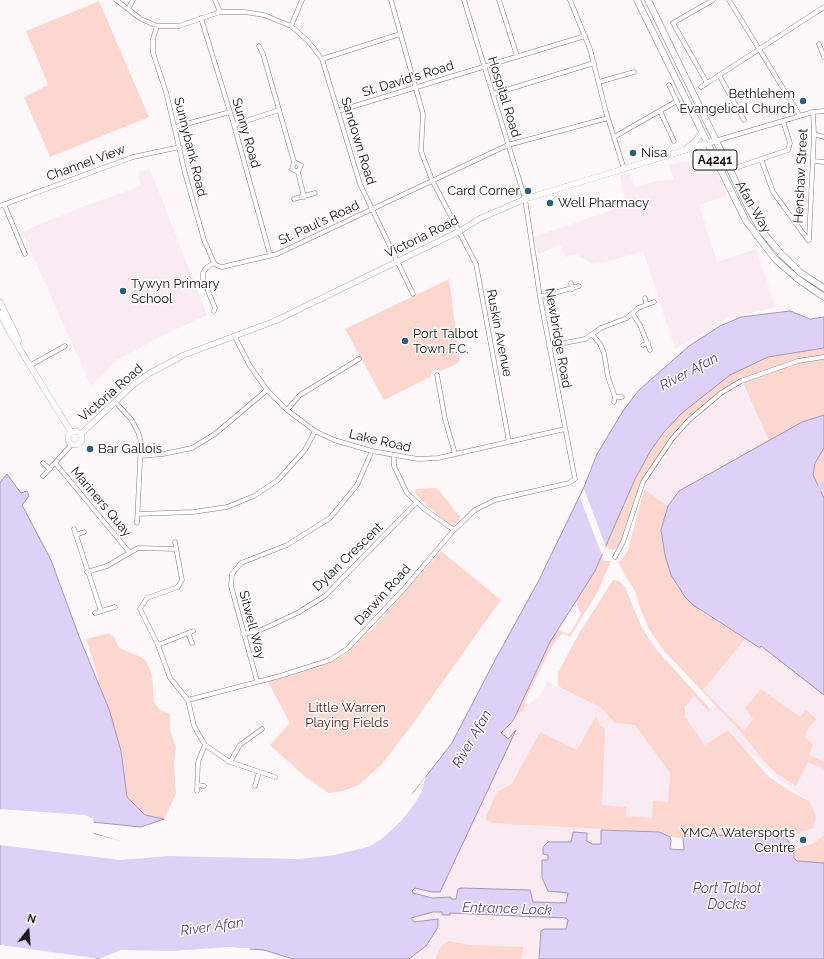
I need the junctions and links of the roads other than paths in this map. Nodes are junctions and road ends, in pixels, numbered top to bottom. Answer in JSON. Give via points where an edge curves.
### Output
{"nodes":[{"id":1,"x":116,"y":0,"type":"edge"},
{"id":2,"x":133,"y":0,"type":"edge"},
{"id":3,"x":215,"y":0,"type":"edge"},
{"id":4,"x":302,"y":0,"type":"edge"},
{"id":5,"x":391,"y":0,"type":"edge"},
{"id":6,"x":464,"y":0,"type":"edge"},
{"id":7,"x":499,"y":0,"type":"edge"},
{"id":8,"x":570,"y":0,"type":"edge"},
{"id":9,"x":637,"y":0,"type":"edge"},
{"id":10,"x":648,"y":0,"type":"edge"},
{"id":11,"x":713,"y":0,"type":"edge"},
{"id":12,"x":729,"y":0,"type":"edge"},
{"id":13,"x":824,"y":7,"type":"edge"},
{"id":14,"x":128,"y":8,"type":"junction"},
{"id":15,"x":220,"y":12,"type":"junction"},
{"id":16,"x":201,"y":18,"type":"junction"},
{"id":17,"x":157,"y":26,"type":"junction"},
{"id":18,"x":291,"y":26,"type":"junction"},
{"id":19,"x":400,"y":34,"type":"junction"},
{"id":20,"x":585,"y":36,"type":"junction"},
{"id":21,"x":819,"y":44,"type":"dead end"},
{"id":22,"x":259,"y":46,"type":"dead end"},
{"id":23,"x":760,"y":49,"type":"junction"},
{"id":24,"x":269,"y":52,"type":"dead end"},
{"id":25,"x":263,"y":54,"type":"junction"},
{"id":26,"x":517,"y":56,"type":"junction"},
{"id":27,"x":824,"y":57,"type":"edge"},
{"id":28,"x":322,"y":59,"type":"junction"},
{"id":29,"x":594,"y":63,"type":"junction"},
{"id":30,"x":484,"y":66,"type":"junction"},
{"id":31,"x":634,"y":72,"type":"dead end"},
{"id":32,"x":719,"y":75,"type":"junction"},
{"id":33,"x":598,"y":82,"type":"junction"},
{"id":34,"x":706,"y":83,"type":"junction"},
{"id":35,"x":669,"y":85,"type":"dead end"},
{"id":36,"x":416,"y":87,"type":"junction"},
{"id":37,"x":701,"y":87,"type":"dead end"},
{"id":38,"x":493,"y":94,"type":"junction"},
{"id":39,"x":676,"y":101,"type":"junction"},
{"id":40,"x":278,"y":110,"type":"junction"},
{"id":41,"x":681,"y":110,"type":"dead end"},
{"id":42,"x":338,"y":111,"type":"junction"},
{"id":43,"x":660,"y":111,"type":"junction"},
{"id":44,"x":230,"y":112,"type":"junction"},
{"id":45,"x":813,"y":112,"type":"junction"},
{"id":46,"x":824,"y":112,"type":"edge"},
{"id":47,"x":800,"y":116,"type":"junction"},
{"id":48,"x":608,"y":118,"type":"junction"},
{"id":49,"x":744,"y":120,"type":"dead end"},
{"id":50,"x":783,"y":121,"type":"junction"},
{"id":51,"x":234,"y":125,"type":"junction"},
{"id":52,"x":175,"y":127,"type":"junction"},
{"id":53,"x":702,"y":132,"type":"junction"},
{"id":54,"x":814,"y":134,"type":"junction"},
{"id":55,"x":614,"y":137,"type":"junction"},
{"id":56,"x":824,"y":137,"type":"edge"},
{"id":57,"x":674,"y":141,"type":"dead end"},
{"id":58,"x":715,"y":141,"type":"junction"},
{"id":59,"x":508,"y":144,"type":"junction"},
{"id":60,"x":707,"y":144,"type":"junction"},
{"id":61,"x":180,"y":147,"type":"junction"},
{"id":62,"x":685,"y":150,"type":"junction"},
{"id":63,"x":761,"y":159,"type":"junction"},
{"id":64,"x":813,"y":161,"type":"junction"},
{"id":65,"x":294,"y":162,"type":"junction"},
{"id":66,"x":824,"y":162,"type":"edge"},
{"id":67,"x":735,"y":168,"type":"dead end"},
{"id":68,"x":624,"y":169,"type":"junction"},
{"id":69,"x":298,"y":172,"type":"junction"},
{"id":70,"x":432,"y":180,"type":"junction"},
{"id":71,"x":315,"y":193,"type":"dead end"},
{"id":72,"x":304,"y":197,"type":"junction"},
{"id":73,"x":294,"y":199,"type":"dead end"},
{"id":74,"x":524,"y":199,"type":"junction"},
{"id":75,"x":2,"y":205,"type":"edge"},
{"id":76,"x":371,"y":210,"type":"junction"},
{"id":77,"x":460,"y":231,"type":"junction"},
{"id":78,"x":25,"y":254,"type":"dead end"},
{"id":79,"x":270,"y":255,"type":"junction"},
{"id":80,"x":397,"y":261,"type":"junction"},
{"id":81,"x":214,"y":263,"type":"junction"},
{"id":82,"x":571,"y":282,"type":"dead end"},
{"id":83,"x":579,"y":286,"type":"dead end"},
{"id":84,"x":824,"y":288,"type":"edge"},
{"id":85,"x":572,"y":289,"type":"junction"},
{"id":86,"x":413,"y":294,"type":"dead end"},
{"id":87,"x":540,"y":297,"type":"junction"},
{"id":88,"x":824,"y":297,"type":"edge"},
{"id":89,"x":645,"y":298,"type":"dead end"},
{"id":90,"x":0,"y":302,"type":"edge"},
{"id":91,"x":654,"y":302,"type":"dead end"},
{"id":92,"x":646,"y":304,"type":"junction"},
{"id":93,"x":214,"y":311,"type":"dead end"},
{"id":94,"x":0,"y":313,"type":"edge"},
{"id":95,"x":633,"y":314,"type":"junction"},
{"id":96,"x":592,"y":334,"type":"junction"},
{"id":97,"x":235,"y":337,"type":"junction"},
{"id":98,"x":648,"y":343,"type":"junction"},
{"id":99,"x":642,"y":345,"type":"dead end"},
{"id":100,"x":65,"y":346,"type":"dead end"},
{"id":101,"x":549,"y":346,"type":"junction"},
{"id":102,"x":650,"y":350,"type":"dead end"},
{"id":103,"x":24,"y":353,"type":"junction"},
{"id":104,"x":824,"y":357,"type":"edge"},
{"id":105,"x":359,"y":359,"type":"dead end"},
{"id":106,"x":31,"y":365,"type":"junction"},
{"id":107,"x":437,"y":375,"type":"dead end"},
{"id":108,"x":268,"y":390,"type":"junction"},
{"id":109,"x":615,"y":397,"type":"junction"},
{"id":110,"x":622,"y":397,"type":"dead end"},
{"id":111,"x":115,"y":402,"type":"junction"},
{"id":112,"x":614,"y":402,"type":"dead end"},
{"id":113,"x":287,"y":410,"type":"junction"},
{"id":114,"x":565,"y":429,"type":"junction"},
{"id":115,"x":315,"y":431,"type":"junction"},
{"id":116,"x":71,"y":432,"type":"junction"},
{"id":117,"x":81,"y":434,"type":"junction"},
{"id":118,"x":509,"y":442,"type":"junction"},
{"id":119,"x":72,"y":444,"type":"junction"},
{"id":120,"x":372,"y":451,"type":"junction"},
{"id":121,"x":455,"y":454,"type":"junction"},
{"id":122,"x":141,"y":456,"type":"junction"},
{"id":123,"x":394,"y":457,"type":"junction"},
{"id":124,"x":43,"y":463,"type":"dead end"},
{"id":125,"x":56,"y":464,"type":"junction"},
{"id":126,"x":50,"y":469,"type":"junction"},
{"id":127,"x":44,"y":476,"type":"dead end"},
{"id":128,"x":575,"y":479,"type":"joint"},
{"id":129,"x":416,"y":503,"type":"junction"},
{"id":130,"x":138,"y":514,"type":"junction"},
{"id":131,"x":137,"y":523,"type":"dead end"},
{"id":132,"x":74,"y":529,"type":"dead end"},
{"id":133,"x":454,"y":530,"type":"junction"},
{"id":134,"x":84,"y":532,"type":"dead end"},
{"id":135,"x":76,"y":535,"type":"junction"},
{"id":136,"x":175,"y":542,"type":"dead end"},
{"id":137,"x":176,"y":549,"type":"junction"},
{"id":138,"x":130,"y":552,"type":"junction"},
{"id":139,"x":615,"y":557,"type":"dead end"},
{"id":140,"x":87,"y":572,"type":"junction"},
{"id":141,"x":115,"y":607,"type":"dead end"},
{"id":142,"x":101,"y":611,"type":"junction"},
{"id":143,"x":95,"y":613,"type":"dead end"},
{"id":144,"x":193,"y":631,"type":"dead end"},
{"id":145,"x":188,"y":633,"type":"junction"},
{"id":146,"x":243,"y":634,"type":"junction"},
{"id":147,"x":192,"y":643,"type":"dead end"},
{"id":148,"x":158,"y":645,"type":"junction"},
{"id":149,"x":257,"y":681,"type":"junction"},
{"id":150,"x":188,"y":700,"type":"junction"},
{"id":151,"x":251,"y":728,"type":"dead end"},
{"id":152,"x":262,"y":729,"type":"dead end"},
{"id":153,"x":254,"y":733,"type":"junction"},
{"id":154,"x":205,"y":745,"type":"junction"},
{"id":155,"x":230,"y":762,"type":"junction"},
{"id":156,"x":259,"y":772,"type":"junction"},
{"id":157,"x":275,"y":777,"type":"dead end"},
{"id":158,"x":198,"y":785,"type":"junction"},
{"id":159,"x":204,"y":786,"type":"dead end"},
{"id":160,"x":255,"y":786,"type":"dead end"},
{"id":161,"x":197,"y":791,"type":"dead end"}],
"edges":[{"from":1,"to":14,"type":"street"},
{"from":2,"to":14,"type":"street"},
{"from":3,"to":15,"type":"street"},
{"from":4,"to":18,"type":"street"},
{"from":5,"to":19,"type":"street","name":"Ruskin Avenue"},
{"from":6,"to":30,"type":"street","name":"Hospital Road"},
{"from":7,"to":26,"type":"street"},
{"from":8,"to":20,"type":"street"},
{"from":9,"to":53,"type":"main road","name":"Afan Way","number":"A4241"},
{"from":10,"to":58,"type":"main road","name":"Afan Way","number":"A4241"},
{"from":11,"to":34,"type":"street","via":[[674,23]]},
{"from":12,"to":23,"type":"street"},
{"from":13,"to":23,"type":"street"},
{"from":14,"to":17,"type":"street","via":[[141,19]]},
{"from":15,"to":16,"type":"street","name":"Sandown Road"},
{"from":15,"to":18,"type":"street","name":"Sandown Road","via":[[264,14]]},
{"from":16,"to":17,"type":"street","name":"Sandown Road","via":[[179,26]]},
{"from":16,"to":44,"type":"street","name":"Sunny Road"},
{"from":17,"to":52,"type":"street","name":"Sunnybank Road","via":[[153,39],[153,53]]},
{"from":18,"to":28,"type":"street","name":"Sandown Road","via":[[308,41]]},
{"from":19,"to":28,"type":"street"},
{"from":19,"to":36,"type":"street","name":"Ruskin Avenue"},
{"from":20,"to":26,"type":"street","name":"St. David's Road"},
{"from":20,"to":29,"type":"street"},
{"from":21,"to":27,"type":"street"},
{"from":22,"to":25,"type":"street"},
{"from":23,"to":32,"type":"street"},
{"from":23,"to":47,"type":"street"},
{"from":24,"to":25,"type":"street"},
{"from":25,"to":40,"type":"street"},
{"from":26,"to":30,"type":"street","name":"St. David's Road"},
{"from":28,"to":42,"type":"street","name":"Sandown Road"},
{"from":29,"to":33,"type":"street"},
{"from":29,"to":38,"type":"street"},
{"from":30,"to":36,"type":"street","name":"St. David's Road"},
{"from":30,"to":38,"type":"street","name":"Hospital Road"},
{"from":31,"to":33,"type":"street"},
{"from":32,"to":34,"type":"street"},
{"from":32,"to":49,"type":"street"},
{"from":33,"to":48,"type":"street"},
{"from":34,"to":37,"type":"street"},
{"from":35,"to":39,"type":"street"},
{"from":36,"to":42,"type":"street","name":"St. David's Road"},
{"from":36,"to":70,"type":"street","name":"Ruskin Avenue","via":[[423,114],[421,151]]},
{"from":38,"to":59,"type":"street","name":"Hospital Road"},
{"from":39,"to":41,"type":"street"},
{"from":39,"to":43,"type":"street"},
{"from":40,"to":51,"type":"street"},
{"from":40,"to":65,"type":"street"},
{"from":42,"to":76,"type":"street","name":"Sandown Road","via":[[357,178]]},
{"from":43,"to":55,"type":"street"},
{"from":43,"to":57,"type":"street"},
{"from":44,"to":51,"type":"street","name":"Sunny Road"},
{"from":44,"to":52,"type":"street"},
{"from":45,"to":46,"type":"street","name":"Victoria Road"},
{"from":45,"to":47,"type":"street","name":"Victoria Road"},
{"from":45,"to":54,"type":"street","name":"Henshaw Street"},
{"from":47,"to":50,"type":"street","name":"Victoria Road"},
{"from":48,"to":55,"type":"street"},
{"from":48,"to":59,"type":"street","name":"St. Paul's Road"},
{"from":50,"to":58,"type":"street","name":"Victoria Road"},
{"from":50,"to":63,"type":"street","via":[[790,143],[788,150]]},
{"from":51,"to":79,"type":"street","name":"Sunny Road"},
{"from":52,"to":61,"type":"street","name":"Sunnybank Road"},
{"from":53,"to":60,"type":"main road","name":"Afan Way","number":"A4241"},
{"from":53,"to":62,"type":"street"},
{"from":54,"to":56,"type":"street"},
{"from":54,"to":64,"type":"street","name":"Henshaw Street"},
{"from":55,"to":68,"type":"street"},
{"from":58,"to":60,"type":"street","name":"Victoria Road"},
{"from":58,"to":84,"type":"main road","name":"Afan Way","number":"A4241","via":[[749,209],[770,242],[801,273]]},
{"from":59,"to":70,"type":"street","name":"St. Paul's Road"},
{"from":59,"to":74,"type":"street","name":"Hospital Road"},
{"from":60,"to":62,"type":"street","name":"Victoria Road"},
{"from":60,"to":88,"type":"main road","name":"Afan Way","number":"A4241","via":[[746,221],[763,246],[798,280]]},
{"from":61,"to":75,"type":"street","name":"Channel View","via":[[133,157]]},
{"from":61,"to":81,"type":"street","name":"Sunnybank Road","via":[[204,240]]},
{"from":62,"to":68,"type":"street","name":"Victoria Road"},
{"from":63,"to":64,"type":"street","name":"Henshaw Street","via":[[773,192],[809,240]]},
{"from":63,"to":67,"type":"street"},
{"from":64,"to":66,"type":"street"},
{"from":65,"to":69,"type":"street","via":[[292,168]]},
{"from":65,"to":69,"type":"street","via":[[301,165]]},
{"from":68,"to":74,"type":"street","name":"Victoria Road"},
{"from":69,"to":72,"type":"street"},
{"from":70,"to":76,"type":"street","name":"St. Paul's Road"},
{"from":70,"to":77,"type":"street","name":"Ruskin Avenue"},
{"from":71,"to":72,"type":"street"},
{"from":72,"to":73,"type":"street"},
{"from":74,"to":77,"type":"street","name":"Victoria Road","via":[[479,219]]},
{"from":74,"to":87,"type":"street","name":"Newbridge Road"},
{"from":75,"to":78,"type":"street"},
{"from":76,"to":79,"type":"street","name":"St. Paul's Road"},
{"from":76,"to":80,"type":"street","name":"Sandown Road"},
{"from":77,"to":80,"type":"street","name":"Victoria Road"},
{"from":77,"to":118,"type":"street","name":"Ruskin Avenue","via":[[476,264]]},
{"from":79,"to":81,"type":"street","name":"St. Paul's Road","via":[[222,267]]},
{"from":80,"to":86,"type":"street","name":"Sandown Road"},
{"from":80,"to":97,"type":"street","name":"Victoria Road","via":[[275,321]]},
{"from":81,"to":93,"type":"street","via":[[203,273]]},
{"from":82,"to":85,"type":"street"},
{"from":83,"to":85,"type":"street"},
{"from":85,"to":87,"type":"street"},
{"from":87,"to":101,"type":"street","name":"Newbridge Road"},
{"from":89,"to":92,"type":"street"},
{"from":90,"to":103,"type":"street"},
{"from":91,"to":92,"type":"street"},
{"from":92,"to":95,"type":"street"},
{"from":94,"to":103,"type":"street"},
{"from":95,"to":96,"type":"street"},
{"from":95,"to":98,"type":"street"},
{"from":96,"to":101,"type":"street","via":[[585,339]]},
{"from":96,"to":109,"type":"street","via":[[604,353]]},
{"from":97,"to":108,"type":"street","name":"Lake Road","via":[[250,366]]},
{"from":97,"to":111,"type":"street","name":"Victoria Road","via":[[168,363],[134,384]]},
{"from":98,"to":99,"type":"street"},
{"from":98,"to":102,"type":"street"},
{"from":100,"to":106,"type":"street"},
{"from":101,"to":114,"type":"street","name":"Newbridge Road"},
{"from":103,"to":106,"type":"street"},
{"from":104,"to":139,"type":"street","via":[[770,369],[741,381],[721,393],[688,421],[672,439],[643,482],[623,542]]},
{"from":105,"to":113,"type":"street","via":[[300,395]]},
{"from":106,"to":116,"type":"street"},
{"from":107,"to":121,"type":"street"},
{"from":108,"to":113,"type":"street","name":"Lake Road"},
{"from":108,"to":122,"type":"street","via":[[215,434],[192,448]]},
{"from":109,"to":110,"type":"street"},
{"from":109,"to":112,"type":"street"},
{"from":111,"to":117,"type":"street","name":"Victoria Road"},
{"from":111,"to":122,"type":"street","via":[[131,419],[138,432]]},
{"from":113,"to":115,"type":"street","name":"Lake Road"},
{"from":114,"to":118,"type":"street","name":"Lake Road"},
{"from":114,"to":128,"type":"street","name":"Newbridge Road"},
{"from":115,"to":120,"type":"street","name":"Lake Road","via":[[334,440]]},
{"from":115,"to":130,"type":"street","via":[[306,450],[278,480],[254,496],[227,507],[192,512]]},
{"from":116,"to":117,"type":"street","name":"Victoria Road","via":[[75,430]]},
{"from":116,"to":119,"type":"street","name":"Victoria Road","via":[[69,436]]},
{"from":117,"to":119,"type":"street","name":"Victoria Road","via":[[82,441],[76,445]]},
{"from":118,"to":121,"type":"street","name":"Lake Road"},
{"from":119,"to":125,"type":"street","name":"Victoria Road"},
{"from":120,"to":123,"type":"street","name":"Lake Road"},
{"from":120,"to":146,"type":"street","name":"Sitwell Way","via":[[357,485],[330,518],[287,545],[241,563],[232,574],[231,586]]},
{"from":121,"to":123,"type":"street","name":"Lake Road","via":[[418,459]]},
{"from":122,"to":130,"type":"street"},
{"from":123,"to":129,"type":"street","via":[[394,466],[402,483]]},
{"from":124,"to":126,"type":"street"},
{"from":125,"to":126,"type":"street","name":"Victoria Road"},
{"from":125,"to":138,"type":"street","name":"Mariners Quay"},
{"from":126,"to":127,"type":"street","name":"Victoria Road"},
{"from":128,"to":133,"type":"street","name":"Darwin Road","via":[[569,483],[495,500],[475,510]]},
{"from":129,"to":133,"type":"street"},
{"from":129,"to":146,"type":"street","name":"Dylan Crescent","via":[[325,596],[272,625]]},
{"from":130,"to":131,"type":"street"},
{"from":132,"to":135,"type":"street"},
{"from":133,"to":149,"type":"street","name":"Darwin Road","via":[[403,590],[347,649],[330,660]]},
{"from":134,"to":135,"type":"street"},
{"from":135,"to":140,"type":"street"},
{"from":136,"to":137,"type":"street"},
{"from":137,"to":138,"type":"street","name":"Mariners Quay","via":[[138,548]]},
{"from":137,"to":148,"type":"street","via":[[182,580],[178,586],[147,598],[140,609]]},
{"from":138,"to":140,"type":"street","name":"Mariners Quay","via":[[107,566]]},
{"from":140,"to":142,"type":"street"},
{"from":141,"to":142,"type":"street"},
{"from":142,"to":143,"type":"street"},
{"from":144,"to":145,"type":"street"},
{"from":145,"to":147,"type":"street"},
{"from":145,"to":148,"type":"street"},
{"from":146,"to":149,"type":"street","name":"Sitwell Way"},
{"from":148,"to":150,"type":"street","via":[[170,678]]},
{"from":149,"to":150,"type":"street","name":"Darwin Road"},
{"from":150,"to":154,"type":"street","via":[[194,726]]},
{"from":151,"to":153,"type":"street"},
{"from":152,"to":153,"type":"street"},
{"from":153,"to":155,"type":"street","via":[[240,745]]},
{"from":154,"to":155,"type":"street"},
{"from":154,"to":158,"type":"street","via":[[198,762]]},
{"from":155,"to":156,"type":"street"},
{"from":156,"to":157,"type":"street"},
{"from":156,"to":160,"type":"street"},
{"from":158,"to":159,"type":"street"},
{"from":158,"to":161,"type":"street"}]}
